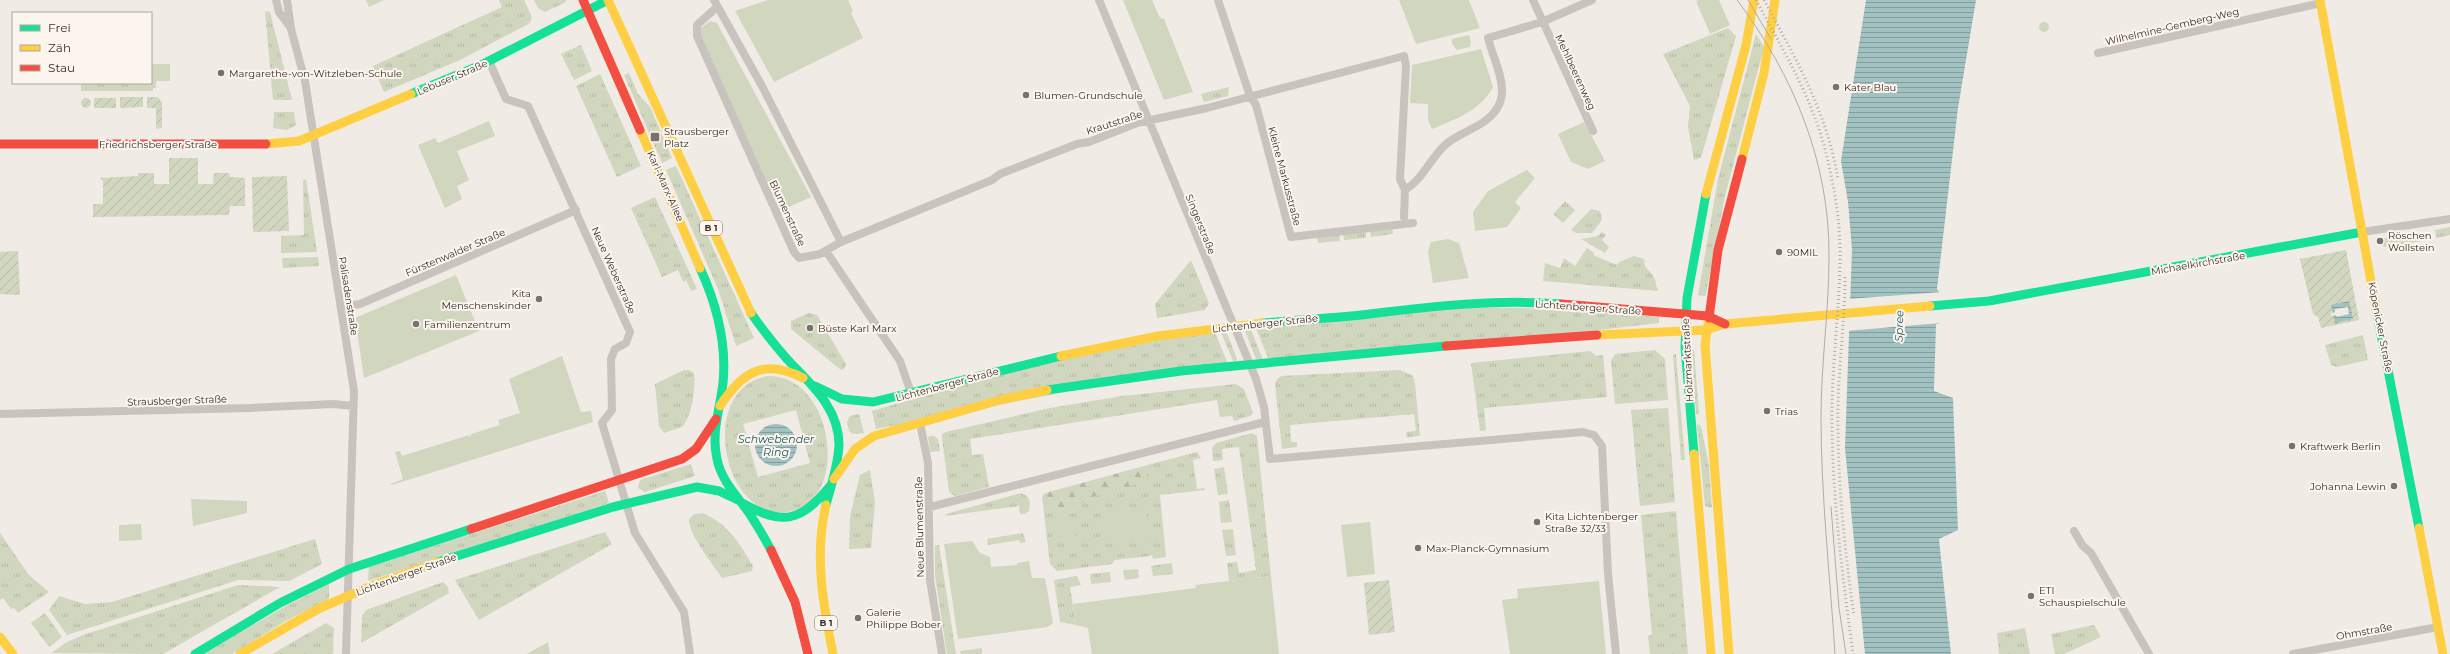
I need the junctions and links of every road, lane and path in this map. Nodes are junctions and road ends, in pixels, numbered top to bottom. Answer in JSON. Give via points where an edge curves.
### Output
{"nodes":[{"id":1,"x":276,"y":0,"type":"edge"},
{"id":2,"x":287,"y":0,"type":"edge"},
{"id":3,"x":583,"y":0,"type":"edge"},
{"id":4,"x":608,"y":0,"type":"edge"},
{"id":5,"x":1100,"y":0,"type":"edge"},
{"id":6,"x":1218,"y":0,"type":"edge"},
{"id":7,"x":1533,"y":0,"type":"edge"},
{"id":8,"x":1592,"y":0,"type":"edge"},
{"id":9,"x":1754,"y":0,"type":"edge"},
{"id":10,"x":1775,"y":0,"type":"edge"},
{"id":11,"x":2321,"y":1,"type":"edge"},
{"id":12,"x":715,"y":4,"type":"edge"},
{"id":13,"x":588,"y":12,"type":"junction"},
{"id":14,"x":1542,"y":22,"type":"junction"},
{"id":15,"x":291,"y":29,"type":"junction"},
{"id":16,"x":2098,"y":53,"type":"dead end"},
{"id":17,"x":489,"y":61,"type":"junction"},
{"id":18,"x":1250,"y":96,"type":"junction"},
{"id":19,"x":1149,"y":121,"type":"junction"},
{"id":20,"x":1592,"y":131,"type":"dead end"},
{"id":21,"x":314,"y":135,"type":"junction"},
{"id":22,"x":0,"y":144,"type":"edge"},
{"id":23,"x":1405,"y":190,"type":"junction"},
{"id":24,"x":576,"y":210,"type":"junction"},
{"id":25,"x":1404,"y":217,"type":"dead end"},
{"id":26,"x":2450,"y":219,"type":"edge"},
{"id":27,"x":1413,"y":222,"type":"dead end"},
{"id":28,"x":2362,"y":232,"type":"junction"},
{"id":29,"x":841,"y":242,"type":"junction"},
{"id":30,"x":826,"y":252,"type":"junction"},
{"id":31,"x":341,"y":308,"type":"junction"},
{"id":32,"x":1684,"y":314,"type":"junction"},
{"id":33,"x":1708,"y":316,"type":"junction"},
{"id":34,"x":1725,"y":324,"type":"junction"},
{"id":35,"x":1234,"y":326,"type":"junction"},
{"id":36,"x":1706,"y":330,"type":"junction"},
{"id":37,"x":1684,"y":331,"type":"junction"},
{"id":38,"x":1250,"y":364,"type":"junction"},
{"id":39,"x":813,"y":384,"type":"junction"},
{"id":40,"x":911,"y":393,"type":"junction"},
{"id":41,"x":353,"y":406,"type":"junction"},
{"id":42,"x":719,"y":408,"type":"junction"},
{"id":43,"x":0,"y":414,"type":"edge"},
{"id":44,"x":716,"y":419,"type":"junction"},
{"id":45,"x":1265,"y":422,"type":"junction"},
{"id":46,"x":920,"y":423,"type":"junction"},
{"id":47,"x":619,"y":481,"type":"junction"},
{"id":48,"x":831,"y":484,"type":"junction"},
{"id":49,"x":740,"y":502,"type":"junction"},
{"id":50,"x":626,"y":503,"type":"junction"},
{"id":51,"x":930,"y":507,"type":"junction"},
{"id":52,"x":2074,"y":531,"type":"dead end"},
{"id":53,"x":349,"y":569,"type":"junction"},
{"id":54,"x":348,"y":595,"type":"junction"},
{"id":55,"x":2438,"y":627,"type":"junction"},
{"id":56,"x":0,"y":637,"type":"edge"},
{"id":57,"x":13,"y":654,"type":"edge"},
{"id":58,"x":195,"y":654,"type":"edge"},
{"id":59,"x":240,"y":654,"type":"edge"},
{"id":60,"x":346,"y":654,"type":"edge"},
{"id":61,"x":690,"y":654,"type":"edge"},
{"id":62,"x":808,"y":654,"type":"edge"},
{"id":63,"x":833,"y":654,"type":"edge"},
{"id":64,"x":942,"y":654,"type":"edge"},
{"id":65,"x":1616,"y":654,"type":"edge"},
{"id":66,"x":1711,"y":654,"type":"edge"},
{"id":67,"x":1729,"y":654,"type":"edge"},
{"id":68,"x":2149,"y":654,"type":"edge"},
{"id":69,"x":2293,"y":654,"type":"edge"},
{"id":70,"x":2443,"y":654,"type":"edge"}],
"edges":[{"from":1,"to":15,"type":"street","name":"Palisadenstraße","via":[[279,12]]},
{"from":2,"to":15,"type":"street","name":"Palisadenstraße"},
{"from":3,"to":13,"type":"main road","name":"Karl-Marx-Allee","number":"B 1"},
{"from":4,"to":13,"type":"main road","name":"Lebuser Straße"},
{"from":4,"to":39,"type":"main road","number":"B 1","via":[[735,281],[757,321],[776,347]]},
{"from":5,"to":19,"type":"street","name":"Singerstraße"},
{"from":6,"to":18,"type":"street"},
{"from":7,"to":14,"type":"street","name":"Mehlbeerenweg"},
{"from":8,"to":14,"type":"street"},
{"from":9,"to":32,"type":"main road","name":"Holzmarktstraße","via":[[1746,45],[1705,199]]},
{"from":10,"to":33,"type":"main road","name":"Holzmarktstraße","via":[[1764,73],[1718,250]]},
{"from":11,"to":16,"type":"street","name":"Wilhelmine-Gemberg-Weg"},
{"from":11,"to":28,"type":"main road","name":"Köpenicker Straße"},
{"from":12,"to":29,"type":"street","name":"Blumenstraße","via":[[728,22],[762,86]]},
{"from":12,"to":30,"type":"street","name":"Blumenstraße","via":[[695,29],[700,43],[794,252],[799,258]]},
{"from":13,"to":17,"type":"main road","name":"Lebuser Straße"},
{"from":13,"to":42,"type":"main road","name":"Karl-Marx-Allee","number":"B 1","via":[[710,287],[720,319],[724,355]]},
{"from":14,"to":20,"type":"street","name":"Mehlbeerenweg"},
{"from":14,"to":23,"type":"street","via":[[1488,38],[1502,83],[1501,99],[1496,109],[1481,124],[1446,144],[1427,165],[1416,183]]},
{"from":15,"to":21,"type":"street","name":"Palisadenstraße","via":[[305,81]]},
{"from":17,"to":21,"type":"main road","name":"Lebuser Straße"},
{"from":17,"to":24,"type":"street","name":"Neue Weberstraße","via":[[506,99],[528,106]]},
{"from":18,"to":19,"type":"street","name":"Krautstraße"},
{"from":18,"to":23,"type":"street","name":"Krautstraße","via":[[1404,56],[1406,66],[1400,179]]},
{"from":18,"to":27,"type":"street","name":"Kleine Markusstraße","via":[[1256,105],[1291,237]]},
{"from":19,"to":29,"type":"street","name":"Krautstraße","via":[[1077,144]]},
{"from":19,"to":35,"type":"street","name":"Singerstraße"},
{"from":21,"to":22,"type":"main road","name":"Friedrichsberger Straße","via":[[299,141],[276,144]]},
{"from":21,"to":31,"type":"street","name":"Palisadenstraße"},
{"from":23,"to":25,"type":"street"},
{"from":24,"to":31,"type":"street","name":"Fürstenwalder Straße","via":[[360,304]]},
{"from":24,"to":47,"type":"street","name":"Neue Weberstraße","via":[[630,332],[626,343],[615,349],[611,359],[612,410],[602,423]]},
{"from":26,"to":28,"type":"street","name":"Michaelkirchstraße"},
{"from":28,"to":34,"type":"main road","name":"Michaelkirchstraße","via":[[1989,301]]},
{"from":28,"to":55,"type":"main road","name":"Köpenicker Straße"},
{"from":29,"to":30,"type":"street","name":"Blumenstraße"},
{"from":30,"to":40,"type":"street","via":[[900,361]]},
{"from":31,"to":41,"type":"street","name":"Palisadenstraße","via":[[354,388]]},
{"from":32,"to":33,"type":"main road","name":"Lichtenberger Straße"},
{"from":32,"to":35,"type":"main road","name":"Lichtenberger Straße","via":[[1550,303],[1486,302]]},
{"from":32,"to":37,"type":"main road","name":"Holzmarktstraße"},
{"from":33,"to":34,"type":"main road","name":"Lichtenberger Straße"},
{"from":33,"to":36,"type":"main road","name":"Holzmarktstraße"},
{"from":34,"to":36,"type":"main road","name":"Michaelkirchstraße"},
{"from":35,"to":38,"type":"street","name":"Singerstraße"},
{"from":35,"to":40,"type":"main road","name":"Lichtenberger Straße","via":[[1158,336],[1084,350]]},
{"from":36,"to":37,"type":"main road"},
{"from":36,"to":67,"type":"main road","name":"Holzmarktstraße","via":[[1709,410]]},
{"from":37,"to":38,"type":"main road","via":[[1551,337]]},
{"from":37,"to":66,"type":"main road","name":"Holzmarktstraße"},
{"from":38,"to":45,"type":"street","name":"Singerstraße","via":[[1264,407]]},
{"from":38,"to":46,"type":"main road","via":[[1083,384],[1024,395]]},
{"from":39,"to":40,"type":"main road","name":"Lichtenberger Straße","via":[[825,393],[856,402],[873,402]]},
{"from":39,"to":42,"type":"main road","via":[[786,369],[767,367],[757,370],[733,386]]},
{"from":39,"to":48,"type":"main road","number":"B 1","via":[[828,403],[839,432],[838,455]]},
{"from":41,"to":43,"type":"street","name":"Strausberger Straße","via":[[276,405],[259,408]]},
{"from":41,"to":53,"type":"street","name":"Palisadenstraße"},
{"from":42,"to":44,"type":"main road","number":"B 1"},
{"from":44,"to":47,"type":"main road","via":[[696,449],[682,459]]},
{"from":44,"to":49,"type":"main road","number":"B 1","via":[[716,459],[726,483]]},
{"from":45,"to":51,"type":"street"},
{"from":45,"to":65,"type":"street","name":"Singerstraße","via":[[1270,459],[1583,432],[1594,435],[1602,446],[1608,574]]},
{"from":46,"to":48,"type":"main road","via":[[879,435],[862,444],[852,453]]},
{"from":46,"to":51,"type":"street","name":"Neue Blumenstraße","via":[[928,463]]},
{"from":47,"to":50,"type":"street","name":"Neue Weberstraße"},
{"from":47,"to":53,"type":"main road"},
{"from":48,"to":49,"type":"main road","via":[[817,504],[791,519],[769,518]]},
{"from":48,"to":63,"type":"main road","number":"B 1","via":[[820,531],[823,603]]},
{"from":49,"to":50,"type":"main road","name":"Lichtenberger Straße","via":[[719,491],[688,487]]},
{"from":49,"to":62,"type":"main road","number":"B 1","via":[[767,542],[793,596]]},
{"from":50,"to":54,"type":"main road","name":"Lichtenberger Straße","via":[[410,571]]},
{"from":50,"to":61,"type":"street","name":"Neue Weberstraße","via":[[635,534],[684,612]]},
{"from":51,"to":64,"type":"street","name":"Neue Blumenstraße","via":[[930,575]]},
{"from":52,"to":68,"type":"street","via":[[2082,545],[2091,553]]},
{"from":53,"to":54,"type":"street","name":"Lichtenberger Straße"},
{"from":53,"to":58,"type":"main road","via":[[280,603]]},
{"from":54,"to":59,"type":"main road","via":[[286,626]]},
{"from":54,"to":60,"type":"street"},
{"from":55,"to":69,"type":"street","name":"Ohmstraße"},
{"from":55,"to":70,"type":"main road","name":"Köpenicker Straße"},
{"from":56,"to":57,"type":"main road"}]}
